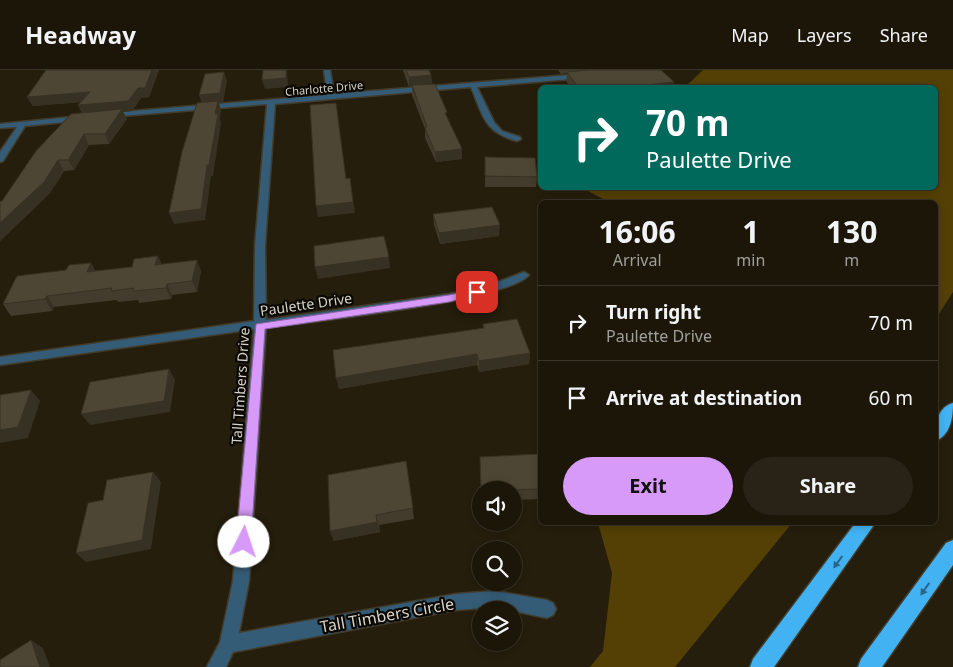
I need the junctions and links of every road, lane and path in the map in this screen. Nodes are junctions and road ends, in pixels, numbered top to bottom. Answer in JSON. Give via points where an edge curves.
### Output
{"nodes":[{"id":1,"x":327,"y":70,"type":"edge"},
{"id":2,"x":591,"y":76,"type":"edge"},
{"id":3,"x":474,"y":87,"type":"junction"},
{"id":4,"x":331,"y":98,"type":"junction"},
{"id":5,"x":271,"y":104,"type":"junction"},
{"id":6,"x":99,"y":116,"type":"edge"},
{"id":7,"x":90,"y":117,"type":"edge"},
{"id":8,"x":23,"y":123,"type":"junction"},
{"id":9,"x":0,"y":126,"type":"edge"},
{"id":10,"x":517,"y":139,"type":"dead end"},
{"id":11,"x":0,"y":159,"type":"edge"},
{"id":12,"x":524,"y":275,"type":"dead end"},
{"id":13,"x":260,"y":326,"type":"junction"},
{"id":14,"x":0,"y":361,"type":"edge"},
{"id":15,"x":953,"y":409,"type":"edge"},
{"id":16,"x":938,"y":430,"type":"edge"},
{"id":17,"x":865,"y":525,"type":"edge"},
{"id":18,"x":953,"y":549,"type":"edge"},
{"id":19,"x":547,"y":609,"type":"dead end"},
{"id":20,"x":228,"y":644,"type":"junction"},
{"id":21,"x":216,"y":667,"type":"edge"},
{"id":22,"x":761,"y":667,"type":"edge"},
{"id":23,"x":869,"y":667,"type":"edge"}],
"edges":[{"from":1,"to":4,"type":"street"},
{"from":2,"to":3,"type":"street","name":"Charlotte Drive"},
{"from":3,"to":4,"type":"street","name":"Charlotte Drive"},
{"from":3,"to":10,"type":"street","via":[[490,123],[499,133]]},
{"from":4,"to":5,"type":"street","name":"Charlotte Drive"},
{"from":5,"to":6,"type":"street","name":"Charlotte Drive"},
{"from":5,"to":13,"type":"street","name":"Tall Timbers Drive","via":[[260,246]]},
{"from":7,"to":8,"type":"street"},
{"from":8,"to":9,"type":"street"},
{"from":8,"to":11,"type":"street"},
{"from":12,"to":13,"type":"street","name":"Paulette Drive","via":[[491,289],[449,298]]},
{"from":13,"to":14,"type":"street","name":"Paulette Drive"},
{"from":13,"to":20,"type":"street","name":"Tall Timbers Drive","via":[[241,581]]},
{"from":15,"to":16,"type":"highway"},
{"from":17,"to":22,"type":"highway","one_way":true},
{"from":18,"to":23,"type":"highway","one_way":true},
{"from":19,"to":20,"type":"street","name":"Tall Timbers Circle","via":[[495,599],[456,602]]},
{"from":20,"to":21,"type":"street","name":"Tall Timbers Drive"}]}
